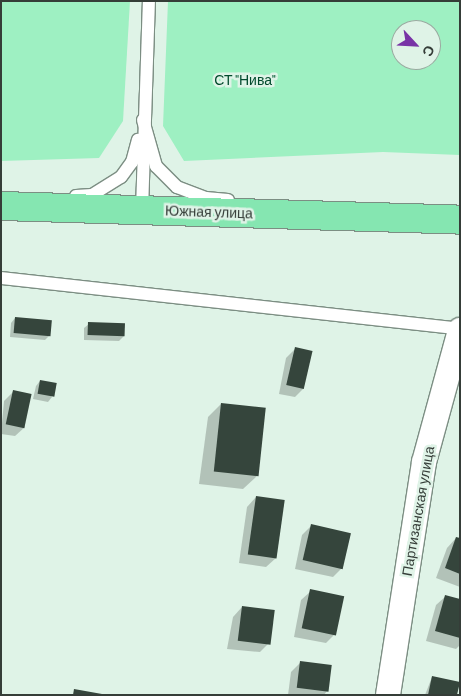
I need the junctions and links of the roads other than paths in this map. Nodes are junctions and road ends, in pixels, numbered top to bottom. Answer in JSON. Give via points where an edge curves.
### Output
{"nodes":[{"id":1,"x":149,"y":1,"type":"edge"},
{"id":2,"x":143,"y":120,"type":"junction"},
{"id":3,"x":1,"y":201,"type":"edge"},
{"id":4,"x":1,"y":206,"type":"edge"},
{"id":5,"x":142,"y":210,"type":"junction"},
{"id":6,"x":418,"y":219,"type":"junction"},
{"id":7,"x":460,"y":220,"type":"edge"},
{"id":8,"x":1,"y":278,"type":"edge"},
{"id":9,"x":460,"y":329,"type":"edge"},
{"id":10,"x":388,"y":695,"type":"edge"}],
"edges":[{"from":1,"to":2,"type":"lane"},
{"from":2,"to":3,"type":"lane","via":[[132,162],[121,177],[92,195]]},
{"from":2,"to":5,"type":"lane"},
{"from":2,"to":6,"type":"lane","via":[[156,166],[177,187],[206,198]]},
{"from":4,"to":5,"type":"highway","name":"Южная улица"},
{"from":5,"to":6,"type":"highway","name":"Южная улица"},
{"from":6,"to":7,"type":"highway","name":"Южная улица"},
{"from":8,"to":9,"type":"lane"},
{"from":9,"to":10,"type":"street","name":"Партизанская улица","via":[[424,462]]}]}
